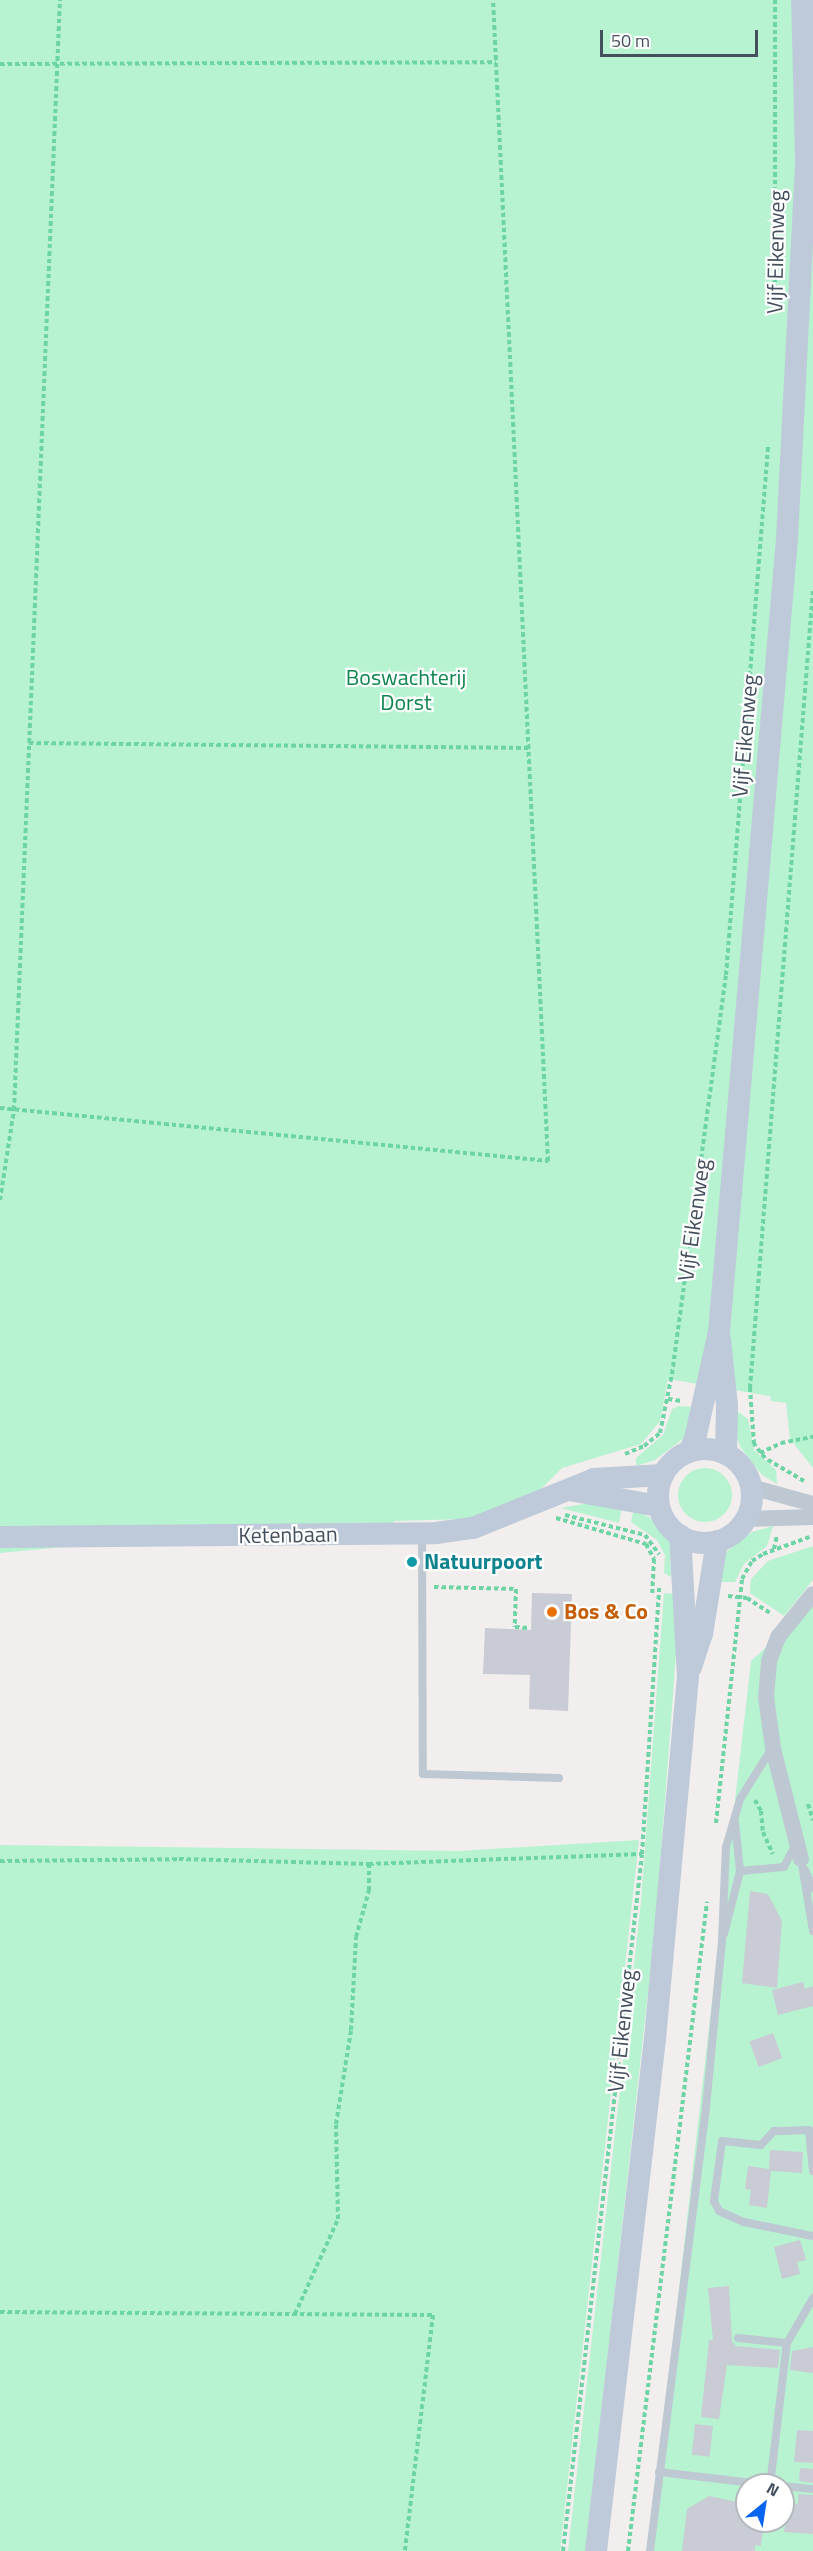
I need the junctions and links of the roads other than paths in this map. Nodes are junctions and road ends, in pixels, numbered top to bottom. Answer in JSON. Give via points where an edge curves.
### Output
{"nodes":[{"id":1,"x":802,"y":0,"type":"edge"},
{"id":2,"x":719,"y":1332,"type":"junction"},
{"id":3,"x":689,"y":1452,"type":"junction"},
{"id":4,"x":726,"y":1454,"type":"junction"},
{"id":5,"x":663,"y":1474,"type":"junction"},
{"id":6,"x":751,"y":1487,"type":"junction"},
{"id":7,"x":569,"y":1490,"type":"junction"},
{"id":8,"x":813,"y":1504,"type":"edge"},
{"id":9,"x":659,"y":1506,"type":"junction"},
{"id":10,"x":813,"y":1517,"type":"edge"},
{"id":11,"x":745,"y":1519,"type":"junction"},
{"id":12,"x":422,"y":1533,"type":"junction"},
{"id":13,"x":680,"y":1535,"type":"junction"},
{"id":14,"x":0,"y":1537,"type":"edge"},
{"id":15,"x":717,"y":1541,"type":"junction"},
{"id":16,"x":813,"y":1594,"type":"edge"},
{"id":17,"x":688,"y":1677,"type":"junction"},
{"id":18,"x":773,"y":1748,"type":"junction"},
{"id":19,"x":559,"y":1778,"type":"dead end"},
{"id":20,"x":735,"y":1818,"type":"junction"},
{"id":21,"x":798,"y":1839,"type":"junction"},
{"id":22,"x":801,"y":1859,"type":"junction"},
{"id":23,"x":740,"y":1871,"type":"junction"},
{"id":24,"x":813,"y":1888,"type":"edge"},
{"id":25,"x":813,"y":1931,"type":"edge"},
{"id":26,"x":722,"y":1941,"type":"junction"},
{"id":27,"x":813,"y":2171,"type":"edge"},
{"id":28,"x":813,"y":2236,"type":"edge"},
{"id":29,"x":813,"y":2298,"type":"edge"},
{"id":30,"x":738,"y":2338,"type":"dead end"},
{"id":31,"x":788,"y":2343,"type":"junction"},
{"id":32,"x":659,"y":2472,"type":"junction"},
{"id":33,"x":772,"y":2473,"type":"edge"},
{"id":34,"x":735,"y":2481,"type":"edge"},
{"id":35,"x":795,"y":2487,"type":"edge"},
{"id":36,"x":813,"y":2489,"type":"edge"},
{"id":37,"x":596,"y":2551,"type":"edge"},
{"id":38,"x":650,"y":2551,"type":"edge"}],
"edges":[{"from":1,"to":2,"type":"main road","name":"Vijf Eikenweg","via":[[805,183],[788,515]]},
{"from":2,"to":3,"type":"main road","name":"Vijf Eikenweg"},
{"from":2,"to":4,"type":"main road","name":"Vijf Eikenweg","via":[[727,1406]]},
{"from":3,"to":4,"type":"main road","via":[[708,1449]]},
{"from":3,"to":5,"type":"main road"},
{"from":4,"to":6,"type":"main road","via":[[742,1468]]},
{"from":5,"to":7,"type":"main road","name":"Ketenbaan","via":[[608,1476]]},
{"from":5,"to":9,"type":"main road"},
{"from":6,"to":8,"type":"street","via":[[782,1492]]},
{"from":6,"to":11,"type":"main road"},
{"from":7,"to":9,"type":"main road"},
{"from":7,"to":12,"type":"main road","name":"Ketenbaan","via":[[540,1511],[473,1528]]},
{"from":9,"to":13,"type":"main road","via":[[663,1517]]},
{"from":10,"to":11,"type":"street"},
{"from":11,"to":15,"type":"main road","via":[[733,1533]]},
{"from":12,"to":14,"type":"main road","name":"Ketenbaan"},
{"from":12,"to":19,"type":"lane","via":[[423,1774]]},
{"from":13,"to":15,"type":"main road","via":[[691,1540]]},
{"from":13,"to":17,"type":"main road","name":"Vijf Eikenweg"},
{"from":15,"to":17,"type":"main road","name":"Vijf Eikenweg","via":[[702,1634]]},
{"from":16,"to":18,"type":"street","via":[[778,1637],[769,1661],[766,1697]]},
{"from":17,"to":37,"type":"main road","name":"Vijf Eikenweg","via":[[655,2039]]},
{"from":18,"to":20,"type":"lane","via":[[745,1792]]},
{"from":18,"to":21,"type":"street"},
{"from":20,"to":23,"type":"lane"},
{"from":20,"to":26,"type":"lane","via":[[726,1847]]},
{"from":21,"to":22,"type":"street"},
{"from":21,"to":23,"type":"lane","via":[[784,1867]]},
{"from":22,"to":24,"type":"lane"},
{"from":22,"to":25,"type":"lane"},
{"from":23,"to":26,"type":"lane"},
{"from":26,"to":32,"type":"lane","via":[[706,2106]]},
{"from":27,"to":28,"type":"lane","via":[[810,2130],[774,2131],[761,2145],[722,2141],[714,2201],[719,2211],[744,2222]]},
{"from":29,"to":31,"type":"lane"},
{"from":30,"to":31,"type":"lane"},
{"from":31,"to":33,"type":"lane"},
{"from":32,"to":34,"type":"lane"},
{"from":32,"to":38,"type":"lane"},
{"from":35,"to":36,"type":"lane"}]}
